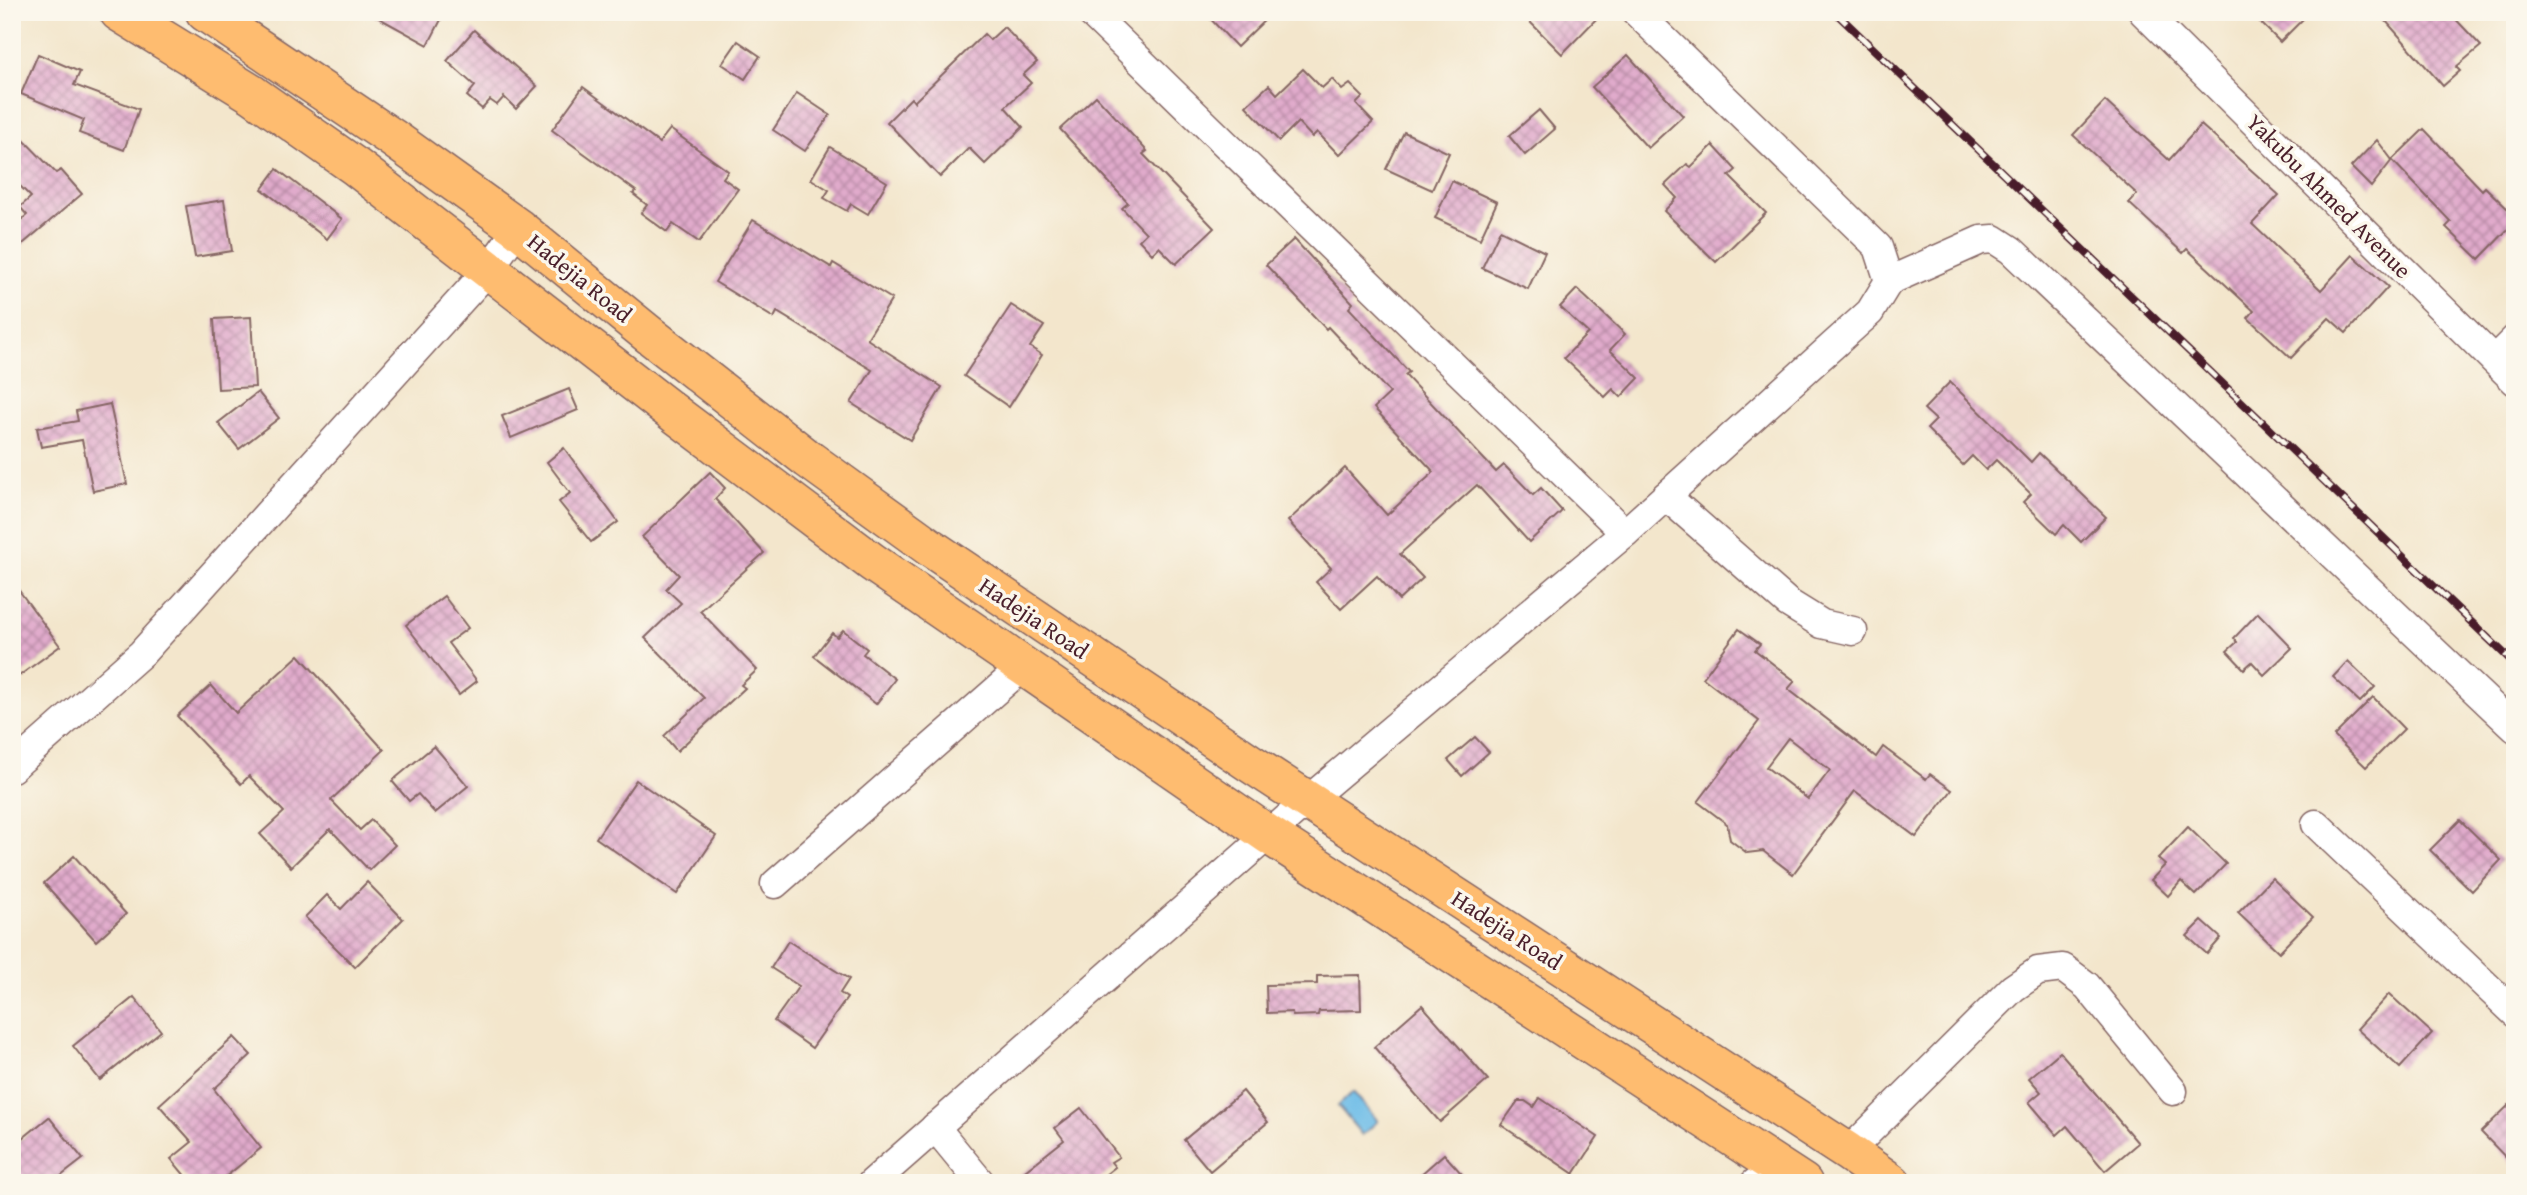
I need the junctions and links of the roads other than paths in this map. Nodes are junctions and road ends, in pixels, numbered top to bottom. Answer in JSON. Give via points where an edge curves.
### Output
{"nodes":[{"id":1,"x":119,"y":12,"type":"edge"},
{"id":2,"x":205,"y":12,"type":"edge"},
{"id":3,"x":1090,"y":12,"type":"edge"},
{"id":4,"x":1636,"y":12,"type":"edge"},
{"id":5,"x":2143,"y":12,"type":"edge"},
{"id":6,"x":518,"y":228,"type":"junction"},
{"id":7,"x":489,"y":269,"type":"junction"},
{"id":8,"x":1889,"y":281,"type":"junction"},
{"id":9,"x":2515,"y":339,"type":"edge"},
{"id":10,"x":2494,"y":360,"type":"junction"},
{"id":11,"x":2515,"y":381,"type":"edge"},
{"id":12,"x":1666,"y":496,"type":"junction"},
{"id":13,"x":1625,"y":533,"type":"junction"},
{"id":14,"x":1853,"y":631,"type":"dead end"},
{"id":15,"x":1024,"y":666,"type":"junction"},
{"id":16,"x":2515,"y":727,"type":"edge"},
{"id":17,"x":12,"y":768,"type":"edge"},
{"id":18,"x":1308,"y":800,"type":"junction"},
{"id":19,"x":2316,"y":824,"type":"dead end"},
{"id":20,"x":1269,"y":835,"type":"junction"},
{"id":21,"x":775,"y":884,"type":"dead end"},
{"id":22,"x":2515,"y":1013,"type":"edge"},
{"id":23,"x":2173,"y":1091,"type":"dead end"},
{"id":24,"x":935,"y":1127,"type":"junction"},
{"id":25,"x":1848,"y":1152,"type":"junction"},
{"id":26,"x":1779,"y":1177,"type":"edge"},
{"id":27,"x":872,"y":1183,"type":"edge"},
{"id":28,"x":981,"y":1183,"type":"edge"},
{"id":29,"x":1892,"y":1183,"type":"edge"}],
"edges":[{"from":1,"to":7,"type":"main road","name":"Hadejia Road","via":[[346,159]]},
{"from":2,"to":6,"type":"main road","name":"Hadejia Road"},
{"from":3,"to":13,"type":"street"},
{"from":4,"to":8,"type":"street","via":[[1878,247]]},
{"from":5,"to":10,"type":"street","name":"Yakubu Ahmed Avenue"},
{"from":6,"to":7,"type":"street"},
{"from":6,"to":18,"type":"main road","name":"Hadejia Road","via":[[798,450],[931,548]]},
{"from":7,"to":15,"type":"main road","name":"Hadejia Road","via":[[872,562]]},
{"from":7,"to":17,"type":"street","via":[[142,653]]},
{"from":8,"to":12,"type":"street","via":[[1870,312]]},
{"from":8,"to":16,"type":"street","via":[[1981,240],[1994,239],[2011,250]]},
{"from":9,"to":10,"type":"street"},
{"from":10,"to":11,"type":"street","name":"Yakubu Ahmed Avenue"},
{"from":12,"to":13,"type":"street"},
{"from":12,"to":14,"type":"street","via":[[1788,603],[1822,624]]},
{"from":13,"to":18,"type":"street"},
{"from":15,"to":20,"type":"main road","name":"Hadejia Road"},
{"from":15,"to":21,"type":"street"},
{"from":18,"to":20,"type":"street"},
{"from":18,"to":25,"type":"main road","name":"Hadejia Road"},
{"from":19,"to":22,"type":"street"},
{"from":20,"to":24,"type":"street"},
{"from":20,"to":26,"type":"main road","name":"Hadejia Road"},
{"from":23,"to":25,"type":"street","via":[[2087,986],[2063,968],[2038,971],[2013,988]]},
{"from":24,"to":27,"type":"street"},
{"from":24,"to":28,"type":"street"},
{"from":25,"to":29,"type":"main road","name":"Hadejia Road"}]}
